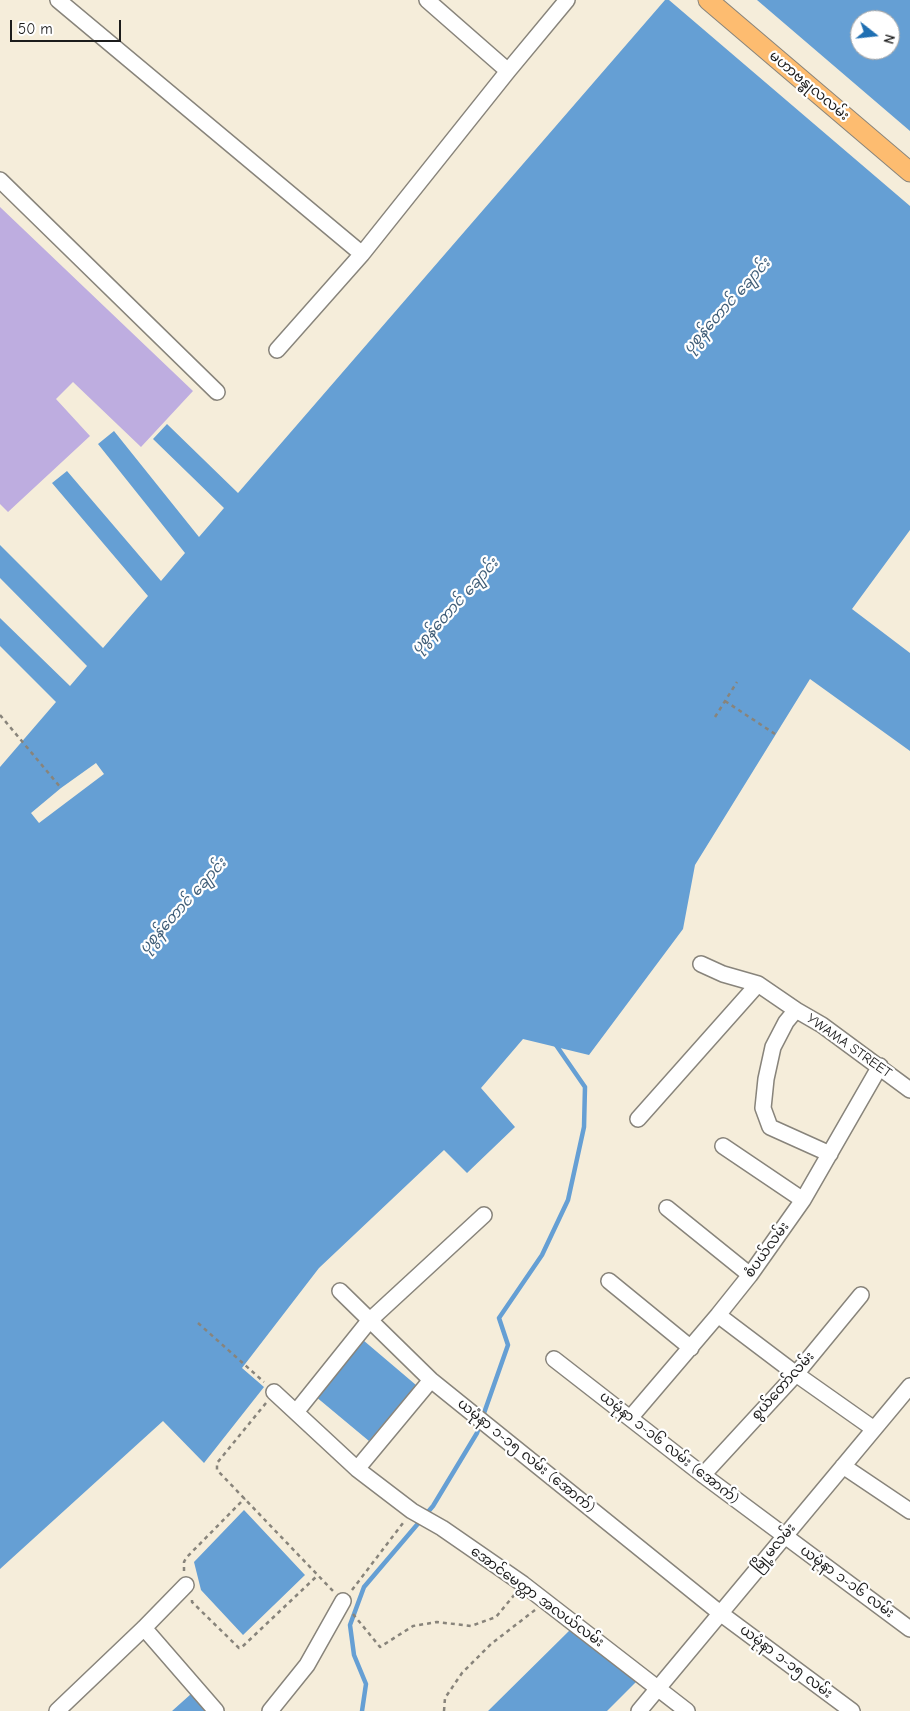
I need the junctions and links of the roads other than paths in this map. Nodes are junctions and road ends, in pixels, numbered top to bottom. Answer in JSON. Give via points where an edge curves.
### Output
{"nodes":[{"id":1,"x":58,"y":0,"type":"edge"},
{"id":2,"x":427,"y":0,"type":"edge"},
{"id":3,"x":567,"y":0,"type":"edge"},
{"id":4,"x":708,"y":0,"type":"edge"},
{"id":5,"x":508,"y":71,"type":"junction"},
{"id":6,"x":910,"y":172,"type":"edge"},
{"id":7,"x":0,"y":180,"type":"edge"},
{"id":8,"x":362,"y":254,"type":"junction"},
{"id":9,"x":277,"y":350,"type":"dead end"},
{"id":10,"x":217,"y":392,"type":"dead end"},
{"id":11,"x":701,"y":964,"type":"dead end"},
{"id":12,"x":758,"y":984,"type":"junction"},
{"id":13,"x":796,"y":1010,"type":"junction"},
{"id":14,"x":880,"y":1066,"type":"junction"},
{"id":15,"x":910,"y":1090,"type":"edge"},
{"id":16,"x":638,"y":1119,"type":"dead end"},
{"id":17,"x":723,"y":1146,"type":"dead end"},
{"id":18,"x":830,"y":1154,"type":"junction"},
{"id":19,"x":803,"y":1200,"type":"junction"},
{"id":20,"x":667,"y":1208,"type":"dead end"},
{"id":21,"x":484,"y":1215,"type":"dead end"},
{"id":22,"x":750,"y":1275,"type":"junction"},
{"id":23,"x":609,"y":1282,"type":"dead end"},
{"id":24,"x":340,"y":1291,"type":"dead end"},
{"id":25,"x":861,"y":1295,"type":"dead end"},
{"id":26,"x":718,"y":1315,"type":"junction"},
{"id":27,"x":370,"y":1321,"type":"junction"},
{"id":28,"x":691,"y":1348,"type":"junction"},
{"id":29,"x":554,"y":1359,"type":"dead end"},
{"id":30,"x":796,"y":1374,"type":"junction"},
{"id":31,"x":431,"y":1380,"type":"junction"},
{"id":32,"x":274,"y":1392,"type":"road end"},
{"id":33,"x":907,"y":1394,"type":"edge"},
{"id":34,"x":296,"y":1412,"type":"junction"},
{"id":35,"x":630,"y":1417,"type":"junction"},
{"id":36,"x":874,"y":1429,"type":"junction"},
{"id":37,"x":843,"y":1466,"type":"junction"},
{"id":38,"x":357,"y":1469,"type":"junction"},
{"id":39,"x":703,"y":1474,"type":"junction"},
{"id":40,"x":910,"y":1511,"type":"edge"},
{"id":41,"x":784,"y":1536,"type":"junction"},
{"id":42,"x":186,"y":1585,"type":"road end"},
{"id":43,"x":343,"y":1601,"type":"road end"},
{"id":44,"x":720,"y":1613,"type":"junction"},
{"id":45,"x":144,"y":1628,"type":"junction"},
{"id":46,"x":910,"y":1629,"type":"edge"},
{"id":47,"x":657,"y":1688,"type":"junction"},
{"id":48,"x":65,"y":1708,"type":"edge"},
{"id":49,"x":216,"y":1711,"type":"edge"},
{"id":50,"x":270,"y":1711,"type":"edge"},
{"id":51,"x":638,"y":1711,"type":"edge"},
{"id":52,"x":687,"y":1711,"type":"edge"},
{"id":53,"x":852,"y":1711,"type":"edge"}],
"edges":[{"from":1,"to":8,"type":"street"},
{"from":2,"to":5,"type":"street"},
{"from":3,"to":5,"type":"street"},
{"from":4,"to":6,"type":"main road","name":"မဟာဗန္ဓုလလမ်း"},
{"from":5,"to":8,"type":"street"},
{"from":7,"to":10,"type":"street"},
{"from":8,"to":9,"type":"street"},
{"from":11,"to":12,"type":"street"},
{"from":12,"to":13,"type":"street"},
{"from":12,"to":16,"type":"street"},
{"from":13,"to":14,"type":"street","name":"YWAMA STREET"},
{"from":13,"to":18,"type":"street","name":"YWAMA STREET","via":[[773,1047],[763,1108],[770,1127]]},
{"from":14,"to":15,"type":"street","name":"YWAMA STREET"},
{"from":14,"to":18,"type":"street","name":"စံပယ်လမ်း"},
{"from":17,"to":19,"type":"street"},
{"from":18,"to":19,"type":"street","name":"စံပယ်လမ်း"},
{"from":19,"to":22,"type":"street","name":"စံပယ်လမ်း"},
{"from":20,"to":22,"type":"street"},
{"from":21,"to":27,"type":"street"},
{"from":22,"to":26,"type":"street","name":"စံပယ်လမ်း"},
{"from":23,"to":28,"type":"street"},
{"from":24,"to":27,"type":"street","name":"ယမုံနာ ၁-၁၅ လမ်း (အောက်)"},
{"from":25,"to":30,"type":"street","name":"စွယ်တော်လမ်း"},
{"from":26,"to":28,"type":"street","name":"စံပယ်လမ်း"},
{"from":26,"to":30,"type":"street"},
{"from":27,"to":31,"type":"street","name":"ယမုံနာ ၁-၁၅ လမ်း (အောက်)"},
{"from":27,"to":34,"type":"street"},
{"from":28,"to":35,"type":"street","name":"စံပယ်လမ်း"},
{"from":29,"to":35,"type":"street","name":"ယမုံနာ ၁-၁၆ လမ်း (အောက်)"},
{"from":30,"to":36,"type":"street"},
{"from":30,"to":39,"type":"street","name":"စွယ်တော်လမ်း"},
{"from":31,"to":38,"type":"street"},
{"from":31,"to":44,"type":"street","name":"ယမုံနာ ၁-၁၅ လမ်း (အောက်)"},
{"from":32,"to":34,"type":"street","name":"အောင်မေတ္တာ အလယ်လမ်း"},
{"from":33,"to":36,"type":"street","name":"မြို့မလမ်း"},
{"from":34,"to":38,"type":"street","name":"အောင်မေတ္တာ အလယ်လမ်း"},
{"from":35,"to":39,"type":"street","name":"ယမုံနာ ၁-၁၆ လမ်း (အောက်)"},
{"from":36,"to":37,"type":"street","name":"မြို့မလမ်း"},
{"from":37,"to":40,"type":"street"},
{"from":37,"to":41,"type":"street","name":"မြို့မလမ်း"},
{"from":38,"to":47,"type":"street","name":"အောင်မေတ္တာ အလယ်လမ်း","via":[[412,1511],[523,1584]]},
{"from":39,"to":41,"type":"street","name":"ယမုံနာ ၁-၁၆ လမ်း (အောက်)"},
{"from":41,"to":44,"type":"street","name":"မြို့မလမ်း"},
{"from":41,"to":46,"type":"street","name":"ယမုံနာ ၁-၁၆ လမ်း"},
{"from":42,"to":45,"type":"street"},
{"from":43,"to":50,"type":"street","via":[[307,1665]]},
{"from":44,"to":47,"type":"street","name":"မြို့မလမ်း"},
{"from":44,"to":53,"type":"street","name":"ယမုံနာ ၁-၁၅ လမ်း"},
{"from":45,"to":48,"type":"street"},
{"from":45,"to":49,"type":"street"},
{"from":47,"to":51,"type":"street","name":"မြို့မလမ်း"},
{"from":47,"to":52,"type":"street","name":"အောင်မေတ္တာ အလယ်လမ်း"}]}
